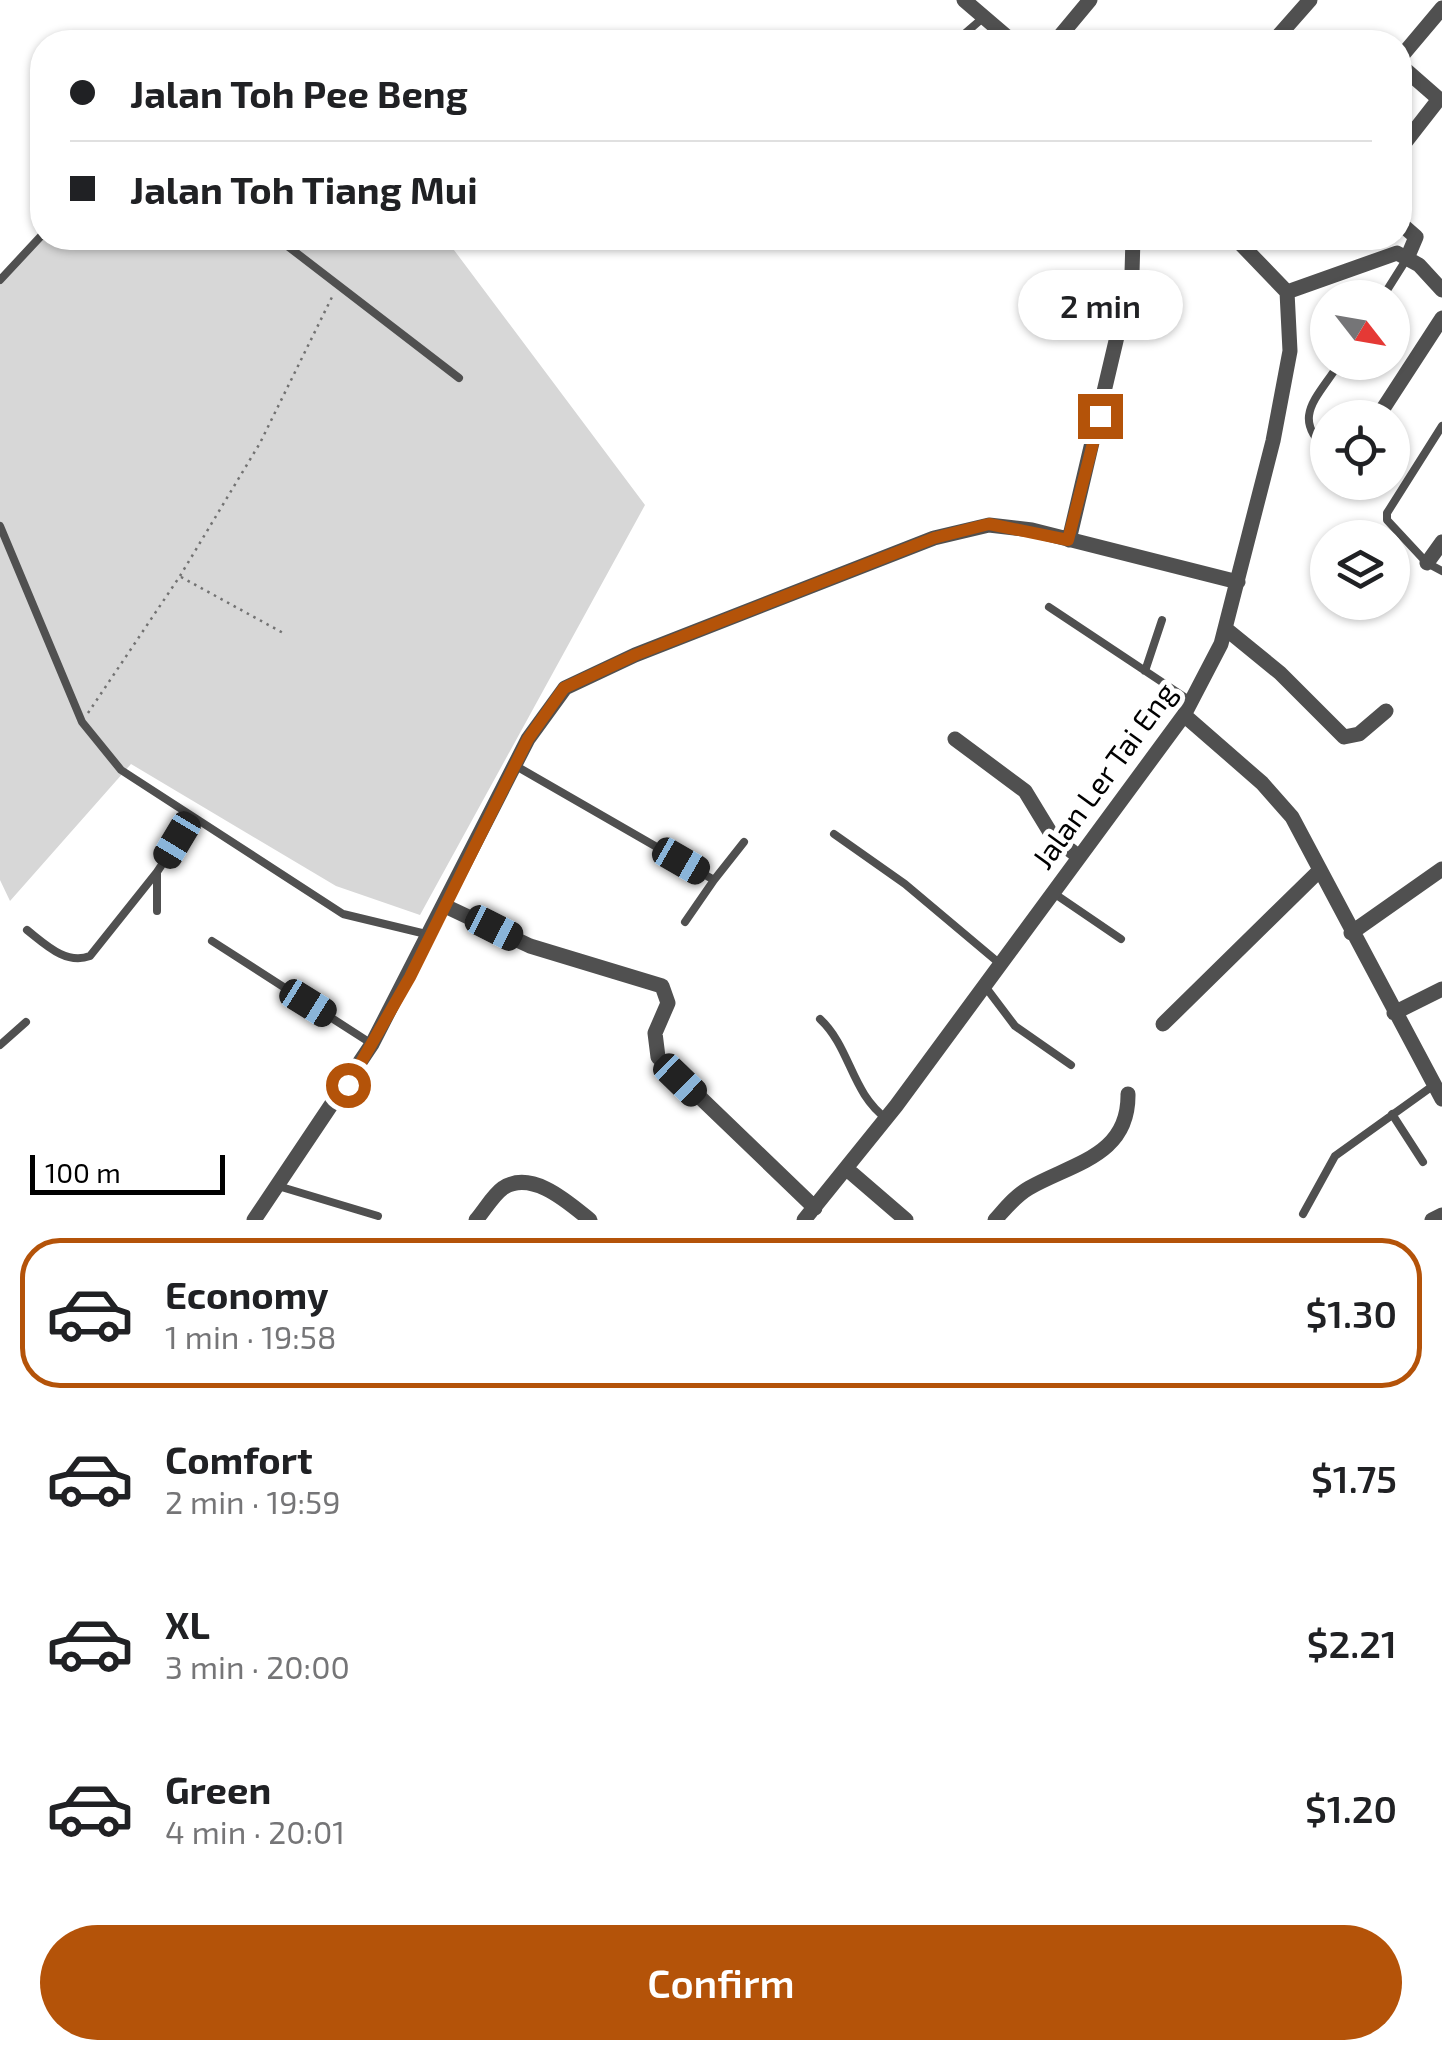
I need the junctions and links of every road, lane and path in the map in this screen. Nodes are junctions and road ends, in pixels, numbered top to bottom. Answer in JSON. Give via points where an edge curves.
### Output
{"nodes":[{"id":1,"x":964,"y":0,"type":"edge"},
{"id":2,"x":1090,"y":0,"type":"edge"},
{"id":3,"x":1310,"y":0,"type":"edge"},
{"id":4,"x":1442,"y":8,"type":"edge"},
{"id":5,"x":984,"y":18,"type":"junction"},
{"id":6,"x":969,"y":30,"type":"edge"},
{"id":7,"x":998,"y":30,"type":"edge"},
{"id":8,"x":1064,"y":30,"type":"edge"},
{"id":9,"x":1284,"y":30,"type":"edge"},
{"id":10,"x":1412,"y":46,"type":"edge"},
{"id":11,"x":1412,"y":74,"type":"edge"},
{"id":12,"x":1412,"y":135,"type":"edge"},
{"id":13,"x":30,"y":248,"type":"edge"},
{"id":14,"x":294,"y":250,"type":"edge"},
{"id":15,"x":1133,"y":250,"type":"edge"},
{"id":16,"x":1250,"y":250,"type":"edge"},
{"id":17,"x":1411,"y":250,"type":"edge"},
{"id":18,"x":1408,"y":256,"type":"junction"},
{"id":19,"x":0,"y":280,"type":"edge"},
{"id":20,"x":1393,"y":280,"type":"edge"},
{"id":21,"x":339,"y":283,"type":"junction"},
{"id":22,"x":1442,"y":290,"type":"edge"},
{"id":23,"x":1287,"y":292,"type":"junction"},
{"id":24,"x":1442,"y":318,"type":"edge"},
{"id":25,"x":459,"y":378,"type":"dead end"},
{"id":26,"x":1388,"y":400,"type":"edge"},
{"id":27,"x":1442,"y":426,"type":"edge"},
{"id":28,"x":0,"y":526,"type":"edge"},
{"id":29,"x":1068,"y":540,"type":"junction"},
{"id":30,"x":1442,"y":542,"type":"edge"},
{"id":31,"x":1434,"y":567,"type":"edge"},
{"id":32,"x":180,"y":576,"type":"junction"},
{"id":33,"x":1238,"y":582,"type":"junction"},
{"id":34,"x":1049,"y":607,"type":"dead end"},
{"id":35,"x":1162,"y":620,"type":"dead end"},
{"id":36,"x":1226,"y":630,"type":"junction"},
{"id":37,"x":285,"y":634,"type":"dead end"},
{"id":38,"x":1145,"y":671,"type":"junction"},
{"id":39,"x":1188,"y":708,"type":"junction"},
{"id":40,"x":1386,"y":712,"type":"dead end"},
{"id":41,"x":82,"y":722,"type":"junction"},
{"id":42,"x":954,"y":739,"type":"dead end"},
{"id":43,"x":516,"y":766,"type":"junction"},
{"id":44,"x":193,"y":818,"type":"junction"},
{"id":45,"x":834,"y":834,"type":"dead end"},
{"id":46,"x":744,"y":842,"type":"dead end"},
{"id":47,"x":1078,"y":856,"type":"junction"},
{"id":48,"x":1442,"y":869,"type":"edge"},
{"id":49,"x":1320,"y":870,"type":"junction"},
{"id":50,"x":157,"y":872,"type":"junction"},
{"id":51,"x":714,"y":880,"type":"junction"},
{"id":52,"x":1052,"y":892,"type":"junction"},
{"id":53,"x":445,"y":906,"type":"junction"},
{"id":54,"x":157,"y":911,"type":"dead end"},
{"id":55,"x":686,"y":922,"type":"dead end"},
{"id":56,"x":1359,"y":929,"type":"junction"},
{"id":57,"x":28,"y":930,"type":"dead end"},
{"id":58,"x":429,"y":934,"type":"junction"},
{"id":59,"x":1121,"y":940,"type":"dead end"},
{"id":60,"x":212,"y":941,"type":"dead end"},
{"id":61,"x":999,"y":963,"type":"junction"},
{"id":62,"x":984,"y":985,"type":"junction"},
{"id":63,"x":1442,"y":989,"type":"edge"},
{"id":64,"x":1394,"y":1014,"type":"junction"},
{"id":65,"x":820,"y":1019,"type":"dead end"},
{"id":66,"x":26,"y":1022,"type":"dead end"},
{"id":67,"x":1163,"y":1024,"type":"dead end"},
{"id":68,"x":372,"y":1044,"type":"junction"},
{"id":69,"x":0,"y":1045,"type":"edge"},
{"id":70,"x":1071,"y":1066,"type":"dead end"},
{"id":71,"x":1438,"y":1092,"type":"edge"},
{"id":72,"x":1128,"y":1094,"type":"dead end"},
{"id":73,"x":1392,"y":1114,"type":"junction"},
{"id":74,"x":887,"y":1119,"type":"junction"},
{"id":75,"x":1422,"y":1162,"type":"dead end"},
{"id":76,"x":848,"y":1170,"type":"junction"},
{"id":77,"x":278,"y":1186,"type":"junction"},
{"id":78,"x":809,"y":1214,"type":"edge"},
{"id":79,"x":1303,"y":1214,"type":"dead end"},
{"id":80,"x":1442,"y":1214,"type":"edge"},
{"id":81,"x":378,"y":1216,"type":"dead end"},
{"id":82,"x":254,"y":1220,"type":"edge"},
{"id":83,"x":476,"y":1220,"type":"edge"},
{"id":84,"x":590,"y":1220,"type":"edge"},
{"id":85,"x":906,"y":1220,"type":"edge"},
{"id":86,"x":994,"y":1220,"type":"edge"},
{"id":87,"x":1432,"y":1220,"type":"edge"}],
"edges":[{"from":1,"to":5,"type":"street"},
{"from":2,"to":8,"type":"street"},
{"from":3,"to":9,"type":"street"},
{"from":4,"to":10,"type":"street"},
{"from":5,"to":6,"type":"lane"},
{"from":5,"to":7,"type":"street"},
{"from":11,"to":12,"type":"street","via":[[1439,102]]},
{"from":13,"to":19,"type":"lane"},
{"from":14,"to":21,"type":"lane"},
{"from":15,"to":29,"type":"street","via":[[1117,346]]},
{"from":16,"to":23,"type":"street"},
{"from":17,"to":18,"type":"street"},
{"from":18,"to":20,"type":"lane"},
{"from":18,"to":22,"type":"street"},
{"from":18,"to":23,"type":"street","via":[[1383,256]]},
{"from":21,"to":25,"type":"lane"},
{"from":21,"to":32,"type":"path","via":[[260,443]]},
{"from":23,"to":33,"type":"street","name":"Jalan Ler Tai Eng","via":[[1285,383]]},
{"from":24,"to":26,"type":"street"},
{"from":27,"to":31,"type":"lane","via":[[1387,513]]},
{"from":28,"to":41,"type":"lane"},
{"from":29,"to":33,"type":"street"},
{"from":29,"to":43,"type":"street","via":[[1008,525],[965,529],[635,655],[564,688]]},
{"from":30,"to":31,"type":"street"},
{"from":32,"to":37,"type":"path"},
{"from":32,"to":41,"type":"path"},
{"from":33,"to":36,"type":"street","name":"Jalan Ler Tai Eng"},
{"from":34,"to":38,"type":"lane"},
{"from":35,"to":38,"type":"lane"},
{"from":36,"to":39,"type":"street","name":"Jalan Ler Tai Eng"},
{"from":36,"to":40,"type":"street","via":[[1344,736],[1359,734]]},
{"from":38,"to":39,"type":"lane"},
{"from":39,"to":47,"type":"street","name":"Jalan Ler Tai Eng"},
{"from":39,"to":49,"type":"street","via":[[1278,798]]},
{"from":41,"to":44,"type":"lane","via":[[120,770]]},
{"from":42,"to":47,"type":"street","via":[[1024,792],[1053,837]]},
{"from":43,"to":51,"type":"lane"},
{"from":43,"to":53,"type":"street"},
{"from":44,"to":50,"type":"lane"},
{"from":44,"to":58,"type":"lane","via":[[343,914]]},
{"from":45,"to":61,"type":"lane"},
{"from":46,"to":51,"type":"lane"},
{"from":47,"to":52,"type":"street","name":"Jalan Ler Tai Eng"},
{"from":48,"to":56,"type":"street"},
{"from":49,"to":56,"type":"street"},
{"from":49,"to":67,"type":"street"},
{"from":50,"to":54,"type":"lane"},
{"from":50,"to":57,"type":"lane","via":[[90,956],[58,954]]},
{"from":51,"to":55,"type":"lane"},
{"from":52,"to":59,"type":"lane"},
{"from":52,"to":61,"type":"street","name":"Jalan Ler Tai Eng"},
{"from":53,"to":58,"type":"street"},
{"from":53,"to":78,"type":"street","via":[[530,946],[662,986],[668,1003],[654,1033],[658,1057]]},
{"from":56,"to":64,"type":"street"},
{"from":58,"to":68,"type":"street"},
{"from":60,"to":68,"type":"lane"},
{"from":61,"to":62,"type":"street","name":"Jalan Ler Tai Eng"},
{"from":62,"to":70,"type":"lane","via":[[1015,1026]]},
{"from":62,"to":74,"type":"street","name":"Jalan Ler Tai Eng"},
{"from":63,"to":64,"type":"street"},
{"from":64,"to":71,"type":"street"},
{"from":65,"to":74,"type":"lane","via":[[841,1041],[868,1104]]},
{"from":66,"to":69,"type":"lane"},
{"from":68,"to":77,"type":"street"},
{"from":71,"to":73,"type":"lane"},
{"from":72,"to":86,"type":"street","via":[[1128,1112],[1113,1144],[1030,1188]]},
{"from":73,"to":75,"type":"lane"},
{"from":73,"to":79,"type":"lane","via":[[1335,1156]]},
{"from":74,"to":76,"type":"street","name":"Jalan Ler Tai Eng"},
{"from":76,"to":78,"type":"street","name":"Jalan Ler Tai Eng"},
{"from":76,"to":85,"type":"street"},
{"from":77,"to":81,"type":"lane"},
{"from":77,"to":82,"type":"street"},
{"from":80,"to":87,"type":"street"},
{"from":83,"to":84,"type":"street","via":[[503,1188],[523,1182]]}]}
